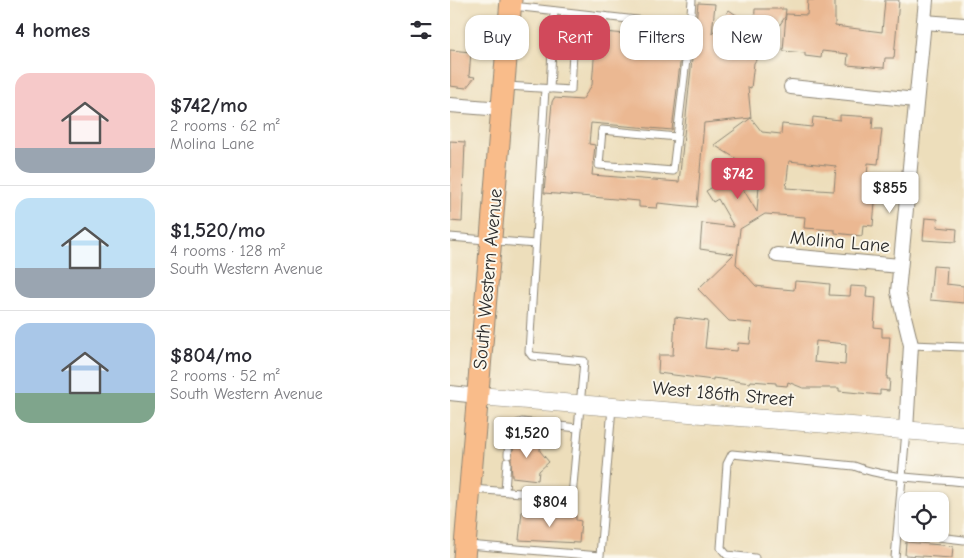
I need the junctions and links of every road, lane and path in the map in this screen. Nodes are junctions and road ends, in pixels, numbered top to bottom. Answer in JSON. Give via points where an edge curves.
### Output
{"nodes":[{"id":1,"x":692,"y":0,"type":"edge"},
{"id":2,"x":926,"y":0,"type":"edge"},
{"id":3,"x":511,"y":3,"type":"edge"},
{"id":4,"x":554,"y":12,"type":"junction"},
{"id":5,"x":575,"y":14,"type":"junction"},
{"id":6,"x":691,"y":15,"type":"edge"},
{"id":7,"x":620,"y":19,"type":"edge"},
{"id":8,"x":924,"y":22,"type":"junction"},
{"id":9,"x":964,"y":25,"type":"edge"},
{"id":10,"x":686,"y":60,"type":"edge"},
{"id":11,"x":504,"y":86,"type":"junction"},
{"id":12,"x":791,"y":87,"type":"dead end"},
{"id":13,"x":547,"y":89,"type":"junction"},
{"id":14,"x":916,"y":100,"type":"junction"},
{"id":15,"x":450,"y":105,"type":"edge"},
{"id":16,"x":502,"y":109,"type":"junction"},
{"id":17,"x":677,"y":137,"type":"junction"},
{"id":18,"x":450,"y":236,"type":"edge"},
{"id":19,"x":490,"y":240,"type":"junction"},
{"id":20,"x":535,"y":244,"type":"junction"},
{"id":21,"x":777,"y":255,"type":"dead end"},
{"id":22,"x":900,"y":266,"type":"junction"},
{"id":23,"x":911,"y":345,"type":"junction"},
{"id":24,"x":964,"y":347,"type":"edge"},
{"id":25,"x":450,"y":393,"type":"edge"},
{"id":26,"x":478,"y":396,"type":"junction"},
{"id":27,"x":580,"y":404,"type":"junction"},
{"id":28,"x":612,"y":407,"type":"junction"},
{"id":29,"x":578,"y":428,"type":"junction"},
{"id":30,"x":906,"y":430,"type":"junction"},
{"id":31,"x":964,"y":435,"type":"edge"},
{"id":32,"x":902,"y":476,"type":"junction"},
{"id":33,"x":964,"y":482,"type":"edge"},
{"id":34,"x":469,"y":488,"type":"junction"},
{"id":35,"x":505,"y":491,"type":"junction"},
{"id":36,"x":897,"y":532,"type":"joint"},
{"id":37,"x":949,"y":538,"type":"edge"},
{"id":38,"x":964,"y":540,"type":"edge"},
{"id":39,"x":464,"y":552,"type":"edge"},
{"id":40,"x":756,"y":558,"type":"edge"},
{"id":41,"x":895,"y":558,"type":"edge"}],
"edges":[{"from":1,"to":6,"type":"lane"},
{"from":2,"to":8,"type":"street"},
{"from":3,"to":4,"type":"lane"},
{"from":3,"to":11,"type":"main road","name":"South Western Avenue"},
{"from":4,"to":5,"type":"lane"},
{"from":4,"to":13,"type":"lane"},
{"from":5,"to":7,"type":"lane"},
{"from":5,"to":13,"type":"lane","via":[[571,90]]},
{"from":8,"to":9,"type":"street"},
{"from":8,"to":14,"type":"street"},
{"from":10,"to":17,"type":"lane"},
{"from":11,"to":13,"type":"lane"},
{"from":11,"to":16,"type":"main road","name":"South Western Avenue"},
{"from":12,"to":14,"type":"street"},
{"from":13,"to":20,"type":"lane"},
{"from":14,"to":22,"type":"street"},
{"from":15,"to":16,"type":"street"},
{"from":16,"to":19,"type":"main road","name":"South Western Avenue"},
{"from":17,"to":17,"type":"lane","via":[[673,171],[599,165],[602,130]]},
{"from":18,"to":19,"type":"lane"},
{"from":19,"to":20,"type":"lane"},
{"from":19,"to":26,"type":"main road","name":"South Western Avenue"},
{"from":20,"to":27,"type":"lane","via":[[530,354],[584,360]]},
{"from":21,"to":22,"type":"street","name":"Molina Lane"},
{"from":22,"to":23,"type":"street","via":[[898,292]]},
{"from":23,"to":24,"type":"lane"},
{"from":23,"to":30,"type":"street"},
{"from":25,"to":26,"type":"street"},
{"from":26,"to":27,"type":"street","name":"West 186th Street"},
{"from":26,"to":34,"type":"main road","name":"South Western Avenue"},
{"from":27,"to":28,"type":"street","name":"West 186th Street"},
{"from":27,"to":29,"type":"lane"},
{"from":28,"to":30,"type":"street","name":"West 186th Street"},
{"from":28,"to":39,"type":"lane","via":[[600,556]]},
{"from":29,"to":35,"type":"lane","via":[[515,424],[510,430]]},
{"from":29,"to":35,"type":"lane","via":[[572,498]]},
{"from":30,"to":31,"type":"street","name":"West 186th Street"},
{"from":30,"to":32,"type":"lane"},
{"from":32,"to":33,"type":"lane"},
{"from":32,"to":36,"type":"lane"},
{"from":32,"to":40,"type":"lane","via":[[854,466],[732,454],[727,464],[721,548],[727,555]]},
{"from":34,"to":35,"type":"lane"},
{"from":34,"to":39,"type":"main road","name":"South Western Avenue"},
{"from":36,"to":41,"type":"lane"},
{"from":37,"to":38,"type":"lane"}]}
